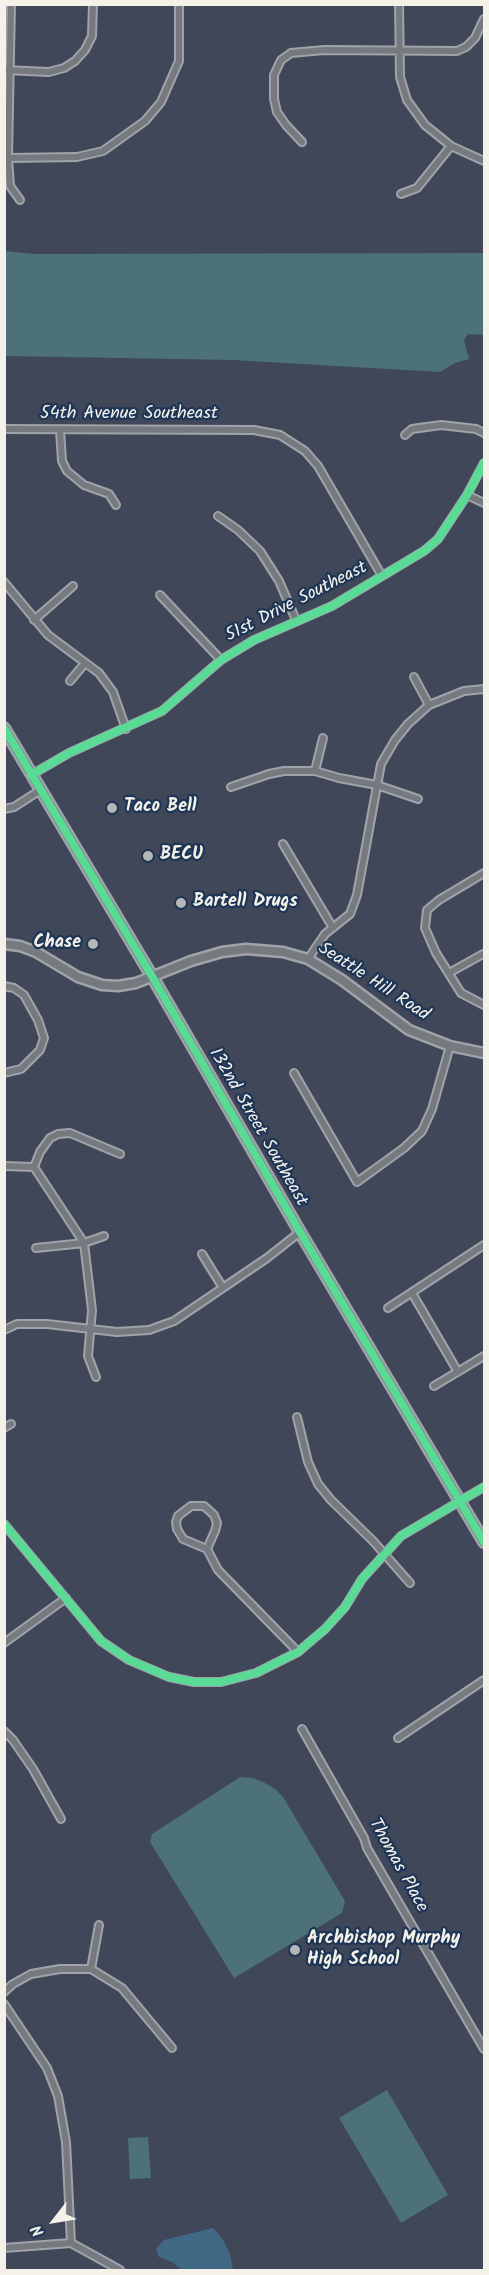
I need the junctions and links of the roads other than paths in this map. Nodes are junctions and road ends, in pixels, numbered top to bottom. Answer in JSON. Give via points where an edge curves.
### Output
{"nodes":[{"id":1,"x":11,"y":4,"type":"edge"},
{"id":2,"x":93,"y":4,"type":"edge"},
{"id":3,"x":178,"y":4,"type":"edge"},
{"id":4,"x":399,"y":4,"type":"edge"},
{"id":5,"x":484,"y":19,"type":"edge"},
{"id":6,"x":400,"y":51,"type":"junction"},
{"id":7,"x":7,"y":70,"type":"edge"},
{"id":8,"x":302,"y":141,"type":"dead end"},
{"id":9,"x":451,"y":146,"type":"junction"},
{"id":10,"x":8,"y":158,"type":"junction"},
{"id":11,"x":484,"y":161,"type":"edge"},
{"id":12,"x":401,"y":194,"type":"dead end"},
{"id":13,"x":20,"y":200,"type":"dead end"},
{"id":14,"x":4,"y":429,"type":"edge"},
{"id":15,"x":60,"y":430,"type":"junction"},
{"id":16,"x":484,"y":433,"type":"edge"},
{"id":17,"x":405,"y":435,"type":"dead end"},
{"id":18,"x":484,"y":463,"type":"edge"},
{"id":19,"x":467,"y":495,"type":"junction"},
{"id":20,"x":484,"y":503,"type":"edge"},
{"id":21,"x":116,"y":505,"type":"dead end"},
{"id":22,"x":218,"y":516,"type":"dead end"},
{"id":23,"x":382,"y":576,"type":"junction"},
{"id":24,"x":4,"y":582,"type":"edge"},
{"id":25,"x":73,"y":586,"type":"dead end"},
{"id":26,"x":160,"y":596,"type":"dead end"},
{"id":27,"x":34,"y":620,"type":"junction"},
{"id":28,"x":296,"y":620,"type":"junction"},
{"id":29,"x":221,"y":660,"type":"junction"},
{"id":30,"x":85,"y":663,"type":"junction"},
{"id":31,"x":414,"y":677,"type":"dead end"},
{"id":32,"x":70,"y":681,"type":"dead end"},
{"id":33,"x":484,"y":689,"type":"edge"},
{"id":34,"x":429,"y":705,"type":"junction"},
{"id":35,"x":4,"y":728,"type":"edge"},
{"id":36,"x":126,"y":729,"type":"junction"},
{"id":37,"x":322,"y":738,"type":"dead end"},
{"id":38,"x":315,"y":771,"type":"junction"},
{"id":39,"x":31,"y":775,"type":"junction"},
{"id":40,"x":377,"y":785,"type":"junction"},
{"id":41,"x":231,"y":787,"type":"dead end"},
{"id":42,"x":42,"y":789,"type":"junction"},
{"id":43,"x":418,"y":799,"type":"dead end"},
{"id":44,"x":4,"y":809,"type":"edge"},
{"id":45,"x":283,"y":844,"type":"dead end"},
{"id":46,"x":484,"y":873,"type":"edge"},
{"id":47,"x":333,"y":928,"type":"junction"},
{"id":48,"x":4,"y":945,"type":"edge"},
{"id":49,"x":483,"y":954,"type":"dead end"},
{"id":50,"x":308,"y":959,"type":"junction"},
{"id":51,"x":449,"y":973,"type":"junction"},
{"id":52,"x":153,"y":978,"type":"junction"},
{"id":53,"x":4,"y":986,"type":"edge"},
{"id":54,"x":484,"y":1005,"type":"edge"},
{"id":55,"x":450,"y":1046,"type":"junction"},
{"id":56,"x":484,"y":1053,"type":"edge"},
{"id":57,"x":4,"y":1073,"type":"edge"},
{"id":58,"x":294,"y":1073,"type":"dead end"},
{"id":59,"x":120,"y":1154,"type":"dead end"},
{"id":60,"x":4,"y":1166,"type":"edge"},
{"id":61,"x":34,"y":1167,"type":"junction"},
{"id":62,"x":300,"y":1233,"type":"junction"},
{"id":63,"x":104,"y":1236,"type":"dead end"},
{"id":64,"x":84,"y":1243,"type":"junction"},
{"id":65,"x":484,"y":1245,"type":"edge"},
{"id":66,"x":36,"y":1248,"type":"dead end"},
{"id":67,"x":202,"y":1254,"type":"dead end"},
{"id":68,"x":223,"y":1288,"type":"junction"},
{"id":69,"x":412,"y":1293,"type":"junction"},
{"id":70,"x":388,"y":1308,"type":"dead end"},
{"id":71,"x":91,"y":1329,"type":"junction"},
{"id":72,"x":4,"y":1330,"type":"edge"},
{"id":73,"x":484,"y":1356,"type":"edge"},
{"id":74,"x":458,"y":1372,"type":"junction"},
{"id":75,"x":96,"y":1377,"type":"dead end"},
{"id":76,"x":434,"y":1386,"type":"dead end"},
{"id":77,"x":297,"y":1417,"type":"dead end"},
{"id":78,"x":11,"y":1424,"type":"dead end"},
{"id":79,"x":4,"y":1428,"type":"edge"},
{"id":80,"x":484,"y":1487,"type":"edge"},
{"id":81,"x":460,"y":1500,"type":"junction"},
{"id":82,"x":4,"y":1524,"type":"edge"},
{"id":83,"x":484,"y":1542,"type":"edge"},
{"id":84,"x":207,"y":1549,"type":"junction"},
{"id":85,"x":383,"y":1554,"type":"junction"},
{"id":86,"x":410,"y":1583,"type":"dead end"},
{"id":87,"x":66,"y":1598,"type":"junction"},
{"id":88,"x":4,"y":1643,"type":"edge"},
{"id":89,"x":298,"y":1652,"type":"junction"},
{"id":90,"x":484,"y":1680,"type":"edge"},
{"id":91,"x":302,"y":1729,"type":"dead end"},
{"id":92,"x":4,"y":1731,"type":"edge"},
{"id":93,"x":398,"y":1738,"type":"dead end"},
{"id":94,"x":61,"y":1818,"type":"dead end"},
{"id":95,"x":99,"y":1925,"type":"dead end"},
{"id":96,"x":91,"y":1969,"type":"junction"},
{"id":97,"x":4,"y":1992,"type":"edge"},
{"id":98,"x":4,"y":2004,"type":"edge"},
{"id":99,"x":172,"y":2048,"type":"dead end"},
{"id":100,"x":484,"y":2049,"type":"edge"},
{"id":101,"x":71,"y":2243,"type":"junction"},
{"id":102,"x":4,"y":2248,"type":"edge"},
{"id":103,"x":120,"y":2271,"type":"edge"}],
"edges":[{"from":1,"to":7,"type":"street"},
{"from":2,"to":7,"type":"street","via":[[92,36],[75,61],[49,72]]},
{"from":3,"to":10,"type":"street","via":[[179,61],[161,102],[145,122],[103,151],[77,158]]},
{"from":4,"to":6,"type":"street"},
{"from":5,"to":6,"type":"street","via":[[475,38],[457,51]]},
{"from":6,"to":8,"type":"street","via":[[302,51],[281,60],[274,75],[277,112]]},
{"from":6,"to":9,"type":"street","via":[[400,77],[407,100],[425,125]]},
{"from":7,"to":10,"type":"street"},
{"from":9,"to":11,"type":"street"},
{"from":9,"to":12,"type":"street","via":[[417,188]]},
{"from":10,"to":13,"type":"street","via":[[10,186]]},
{"from":14,"to":15,"type":"street","name":"54th Avenue Southeast"},
{"from":15,"to":21,"type":"street","via":[[62,461],[67,471],[84,485],[109,494]]},
{"from":15,"to":23,"type":"street","name":"54th Avenue Southeast","via":[[254,430],[280,435],[305,451],[318,466]]},
{"from":16,"to":17,"type":"street","via":[[441,425],[412,429]]},
{"from":18,"to":19,"type":"street","name":"51st Drive Southeast"},
{"from":19,"to":20,"type":"street"},
{"from":19,"to":23,"type":"street","name":"51st Drive Southeast","via":[[438,538]]},
{"from":22,"to":28,"type":"street","via":[[260,551]]},
{"from":23,"to":28,"type":"street","name":"51st Drive Southeast","via":[[332,606]]},
{"from":24,"to":27,"type":"street"},
{"from":25,"to":27,"type":"street"},
{"from":26,"to":29,"type":"street"},
{"from":27,"to":30,"type":"street"},
{"from":28,"to":29,"type":"street","name":"51st Drive Southeast"},
{"from":29,"to":36,"type":"street","name":"51st Drive Southeast","via":[[162,711]]},
{"from":30,"to":32,"type":"street"},
{"from":30,"to":36,"type":"street","via":[[113,692]]},
{"from":31,"to":34,"type":"street"},
{"from":33,"to":34,"type":"street","via":[[464,691]]},
{"from":34,"to":40,"type":"street","via":[[395,740],[381,764]]},
{"from":35,"to":39,"type":"main road","name":"132nd Street Southeast"},
{"from":36,"to":39,"type":"street","name":"51st Drive Southeast","via":[[69,753]]},
{"from":37,"to":38,"type":"street"},
{"from":38,"to":40,"type":"street"},
{"from":38,"to":41,"type":"street","via":[[277,773]]},
{"from":39,"to":42,"type":"main road","name":"132nd Street Southeast"},
{"from":40,"to":43,"type":"street"},
{"from":40,"to":47,"type":"street","via":[[357,895],[350,914]]},
{"from":42,"to":44,"type":"street"},
{"from":42,"to":52,"type":"main road","name":"132nd Street Southeast"},
{"from":45,"to":47,"type":"street"},
{"from":46,"to":51,"type":"street","via":[[427,910],[425,928]]},
{"from":47,"to":50,"type":"street"},
{"from":48,"to":52,"type":"main road","name":"Seattle Hill Road","via":[[36,952],[102,986]]},
{"from":49,"to":51,"type":"street"},
{"from":50,"to":52,"type":"main road","name":"Seattle Hill Road","via":[[283,952],[238,950],[191,961]]},
{"from":50,"to":55,"type":"main road","name":"Seattle Hill Road","via":[[409,1030]]},
{"from":51,"to":54,"type":"street","via":[[461,993]]},
{"from":52,"to":62,"type":"main road","name":"132nd Street Southeast"},
{"from":53,"to":57,"type":"street","via":[[24,995],[44,1038],[40,1050],[21,1069]]},
{"from":55,"to":56,"type":"main road","name":"Seattle Hill Road"},
{"from":55,"to":58,"type":"street","via":[[422,1131],[357,1182]]},
{"from":59,"to":61,"type":"street","via":[[69,1133],[58,1134],[50,1138]]},
{"from":60,"to":61,"type":"street"},
{"from":61,"to":64,"type":"street"},
{"from":62,"to":68,"type":"street"},
{"from":62,"to":81,"type":"main road","name":"132nd Street Southeast"},
{"from":63,"to":64,"type":"street"},
{"from":64,"to":66,"type":"street"},
{"from":64,"to":71,"type":"street"},
{"from":65,"to":69,"type":"street"},
{"from":67,"to":68,"type":"street"},
{"from":68,"to":71,"type":"street","via":[[174,1321],[149,1330]]},
{"from":69,"to":70,"type":"street"},
{"from":69,"to":74,"type":"street"},
{"from":71,"to":72,"type":"street","via":[[17,1324]]},
{"from":71,"to":75,"type":"street","via":[[88,1356]]},
{"from":73,"to":74,"type":"street"},
{"from":74,"to":76,"type":"street"},
{"from":77,"to":85,"type":"street","via":[[318,1484]]},
{"from":78,"to":79,"type":"street"},
{"from":80,"to":81,"type":"street"},
{"from":81,"to":83,"type":"main road","name":"132nd Street Southeast"},
{"from":81,"to":85,"type":"street","via":[[401,1536]]},
{"from":82,"to":87,"type":"street"},
{"from":84,"to":84,"type":"street","via":[[217,1523],[214,1515],[204,1506],[190,1506],[178,1516],[177,1529],[183,1539]]},
{"from":84,"to":89,"type":"street","via":[[218,1570]]},
{"from":85,"to":86,"type":"street"},
{"from":85,"to":89,"type":"street","via":[[345,1607]]},
{"from":87,"to":88,"type":"street"},
{"from":87,"to":89,"type":"street","via":[[101,1641],[138,1664],[169,1677],[221,1682],[256,1673]]},
{"from":90,"to":93,"type":"street"},
{"from":91,"to":100,"type":"street","name":"Thomas Place"},
{"from":92,"to":94,"type":"street","via":[[33,1769]]},
{"from":95,"to":96,"type":"street"},
{"from":96,"to":97,"type":"street","via":[[31,1974]]},
{"from":96,"to":99,"type":"street","via":[[122,1988]]},
{"from":98,"to":101,"type":"street","via":[[47,2068],[58,2096],[66,2142]]},
{"from":101,"to":102,"type":"street"},
{"from":101,"to":103,"type":"street"}]}
